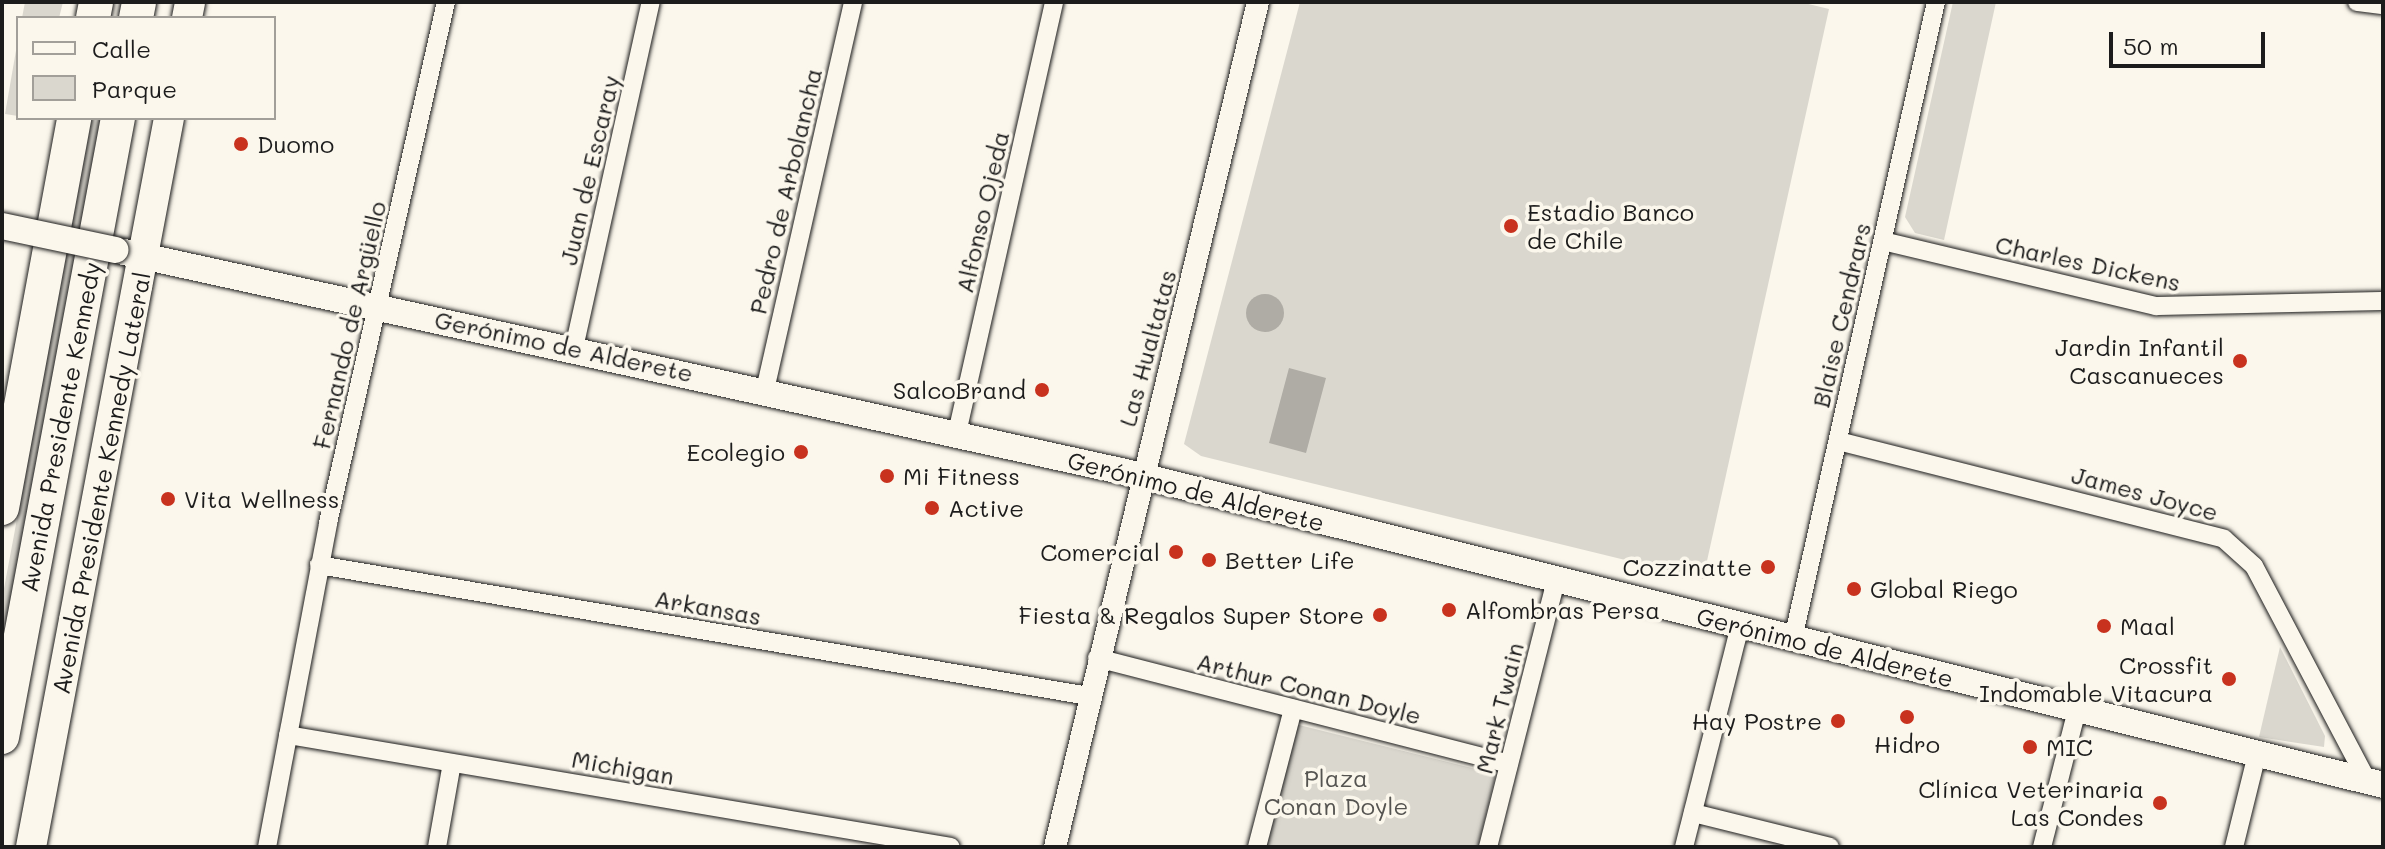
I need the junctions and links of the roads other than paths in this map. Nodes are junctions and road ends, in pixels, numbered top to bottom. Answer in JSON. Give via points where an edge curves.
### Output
{"nodes":[{"id":1,"x":446,"y":2,"type":"edge"},
{"id":2,"x":651,"y":2,"type":"edge"},
{"id":3,"x":853,"y":2,"type":"edge"},
{"id":4,"x":1054,"y":2,"type":"edge"},
{"id":5,"x":1258,"y":2,"type":"edge"},
{"id":6,"x":1936,"y":2,"type":"edge"},
{"id":7,"x":2357,"y":2,"type":"edge"},
{"id":8,"x":2383,"y":5,"type":"edge"},
{"id":9,"x":74,"y":120,"type":"edge"},
{"id":10,"x":118,"y":120,"type":"edge"},
{"id":11,"x":168,"y":120,"type":"edge"},
{"id":12,"x":2,"y":226,"type":"edge"},
{"id":13,"x":1883,"y":241,"type":"junction"},
{"id":14,"x":130,"y":253,"type":"junction"},
{"id":15,"x":2383,"y":301,"type":"edge"},
{"id":16,"x":379,"y":306,"type":"junction"},
{"id":17,"x":574,"y":348,"type":"junction"},
{"id":18,"x":765,"y":390,"type":"junction"},
{"id":19,"x":957,"y":433,"type":"junction"},
{"id":20,"x":1838,"y":441,"type":"junction"},
{"id":21,"x":1141,"y":476,"type":"junction"},
{"id":22,"x":2,"y":508,"type":"edge"},
{"id":23,"x":319,"y":565,"type":"junction"},
{"id":24,"x":1556,"y":580,"type":"junction"},
{"id":25,"x":1740,"y":626,"type":"junction"},
{"id":26,"x":1793,"y":639,"type":"junction"},
{"id":27,"x":1097,"y":658,"type":"junction"},
{"id":28,"x":1089,"y":696,"type":"junction"},
{"id":29,"x":1293,"y":709,"type":"junction"},
{"id":30,"x":2077,"y":710,"type":"junction"},
{"id":31,"x":2336,"y":728,"type":"junction"},
{"id":32,"x":288,"y":735,"type":"junction"},
{"id":33,"x":2,"y":737,"type":"edge"},
{"id":34,"x":2257,"y":754,"type":"junction"},
{"id":35,"x":452,"y":763,"type":"junction"},
{"id":36,"x":1509,"y":764,"type":"junction"},
{"id":37,"x":2329,"y":772,"type":"junction"},
{"id":38,"x":2376,"y":784,"type":"edge"},
{"id":39,"x":1693,"y":813,"type":"junction"},
{"id":40,"x":875,"y":841,"type":"edge"},
{"id":41,"x":31,"y":847,"type":"edge"},
{"id":42,"x":267,"y":847,"type":"edge"},
{"id":43,"x":437,"y":847,"type":"edge"},
{"id":44,"x":951,"y":847,"type":"edge"},
{"id":45,"x":1055,"y":847,"type":"edge"},
{"id":46,"x":1257,"y":847,"type":"edge"},
{"id":47,"x":1488,"y":847,"type":"edge"},
{"id":48,"x":1684,"y":847,"type":"edge"},
{"id":49,"x":1830,"y":847,"type":"edge"},
{"id":50,"x":2042,"y":847,"type":"edge"},
{"id":51,"x":2234,"y":847,"type":"edge"}],
"edges":[{"from":1,"to":16,"type":"street","name":"Fernando de Argüello"},
{"from":2,"to":17,"type":"street","name":"Juan de Escaray"},
{"from":3,"to":18,"type":"street","name":"Pedro de Arbolancha"},
{"from":4,"to":19,"type":"street","name":"Alfonso Ojeda"},
{"from":5,"to":21,"type":"street","name":"Las Hualtatas"},
{"from":6,"to":13,"type":"street","name":"Blaise Cendrars"},
{"from":7,"to":8,"type":"street"},
{"from":9,"to":22,"type":"highway","name":"Avenida Presidente Kennedy"},
{"from":10,"to":33,"type":"highway","name":"Avenida Presidente Kennedy"},
{"from":11,"to":14,"type":"main road","name":"Avenida Presidente Kennedy Lateral"},
{"from":12,"to":14,"type":"main road","name":"Gerónimo de Alderete","bridge":true},
{"from":13,"to":15,"type":"street","name":"Charles Dickens","via":[[2156,306]]},
{"from":13,"to":20,"type":"street","name":"Blaise Cendrars"},
{"from":14,"to":16,"type":"main road","name":"Gerónimo de Alderete"},
{"from":14,"to":41,"type":"main road","name":"Avenida Presidente Kennedy Lateral"},
{"from":16,"to":17,"type":"main road","name":"Gerónimo de Alderete"},
{"from":16,"to":23,"type":"street","name":"Fernando de Argüello"},
{"from":17,"to":18,"type":"main road","name":"Gerónimo de Alderete"},
{"from":18,"to":19,"type":"main road","name":"Gerónimo de Alderete"},
{"from":19,"to":21,"type":"main road","name":"Gerónimo de Alderete"},
{"from":20,"to":26,"type":"street","name":"Blaise Cendrars"},
{"from":20,"to":31,"type":"street","name":"James Joyce","via":[[2224,539],[2254,566]]},
{"from":21,"to":24,"type":"main road","name":"Gerónimo de Alderete"},
{"from":21,"to":27,"type":"street","name":"Las Hualtatas"},
{"from":23,"to":28,"type":"street","name":"Arkansas"},
{"from":23,"to":32,"type":"street","name":"Fernando de Argüello"},
{"from":24,"to":25,"type":"main road","name":"Gerónimo de Alderete"},
{"from":24,"to":36,"type":"street","name":"Mark Twain"},
{"from":25,"to":26,"type":"main road","name":"Gerónimo de Alderete"},
{"from":25,"to":39,"type":"street"},
{"from":26,"to":30,"type":"main road","name":"Gerónimo de Alderete"},
{"from":27,"to":28,"type":"street","name":"Las Hualtatas"},
{"from":27,"to":29,"type":"street","name":"Arthur Conan Doyle"},
{"from":28,"to":45,"type":"street","name":"Las Hualtatas"},
{"from":29,"to":36,"type":"street","name":"Arthur Conan Doyle"},
{"from":29,"to":46,"type":"street"},
{"from":30,"to":34,"type":"main road","name":"Gerónimo de Alderete"},
{"from":30,"to":50,"type":"street"},
{"from":31,"to":37,"type":"street"},
{"from":31,"to":38,"type":"street","name":"James Joyce"},
{"from":32,"to":35,"type":"street","name":"Michigan"},
{"from":32,"to":42,"type":"street","name":"Fernando de Argüello"},
{"from":34,"to":37,"type":"main road","name":"Gerónimo de Alderete"},
{"from":34,"to":51,"type":"street"},
{"from":35,"to":40,"type":"street","name":"Michigan"},
{"from":35,"to":43,"type":"street"},
{"from":36,"to":47,"type":"street","name":"Mark Twain"},
{"from":37,"to":38,"type":"main road","name":"Gerónimo de Alderete"},
{"from":39,"to":48,"type":"street"},
{"from":39,"to":49,"type":"street"},
{"from":40,"to":44,"type":"street","name":"Michigan"}]}
